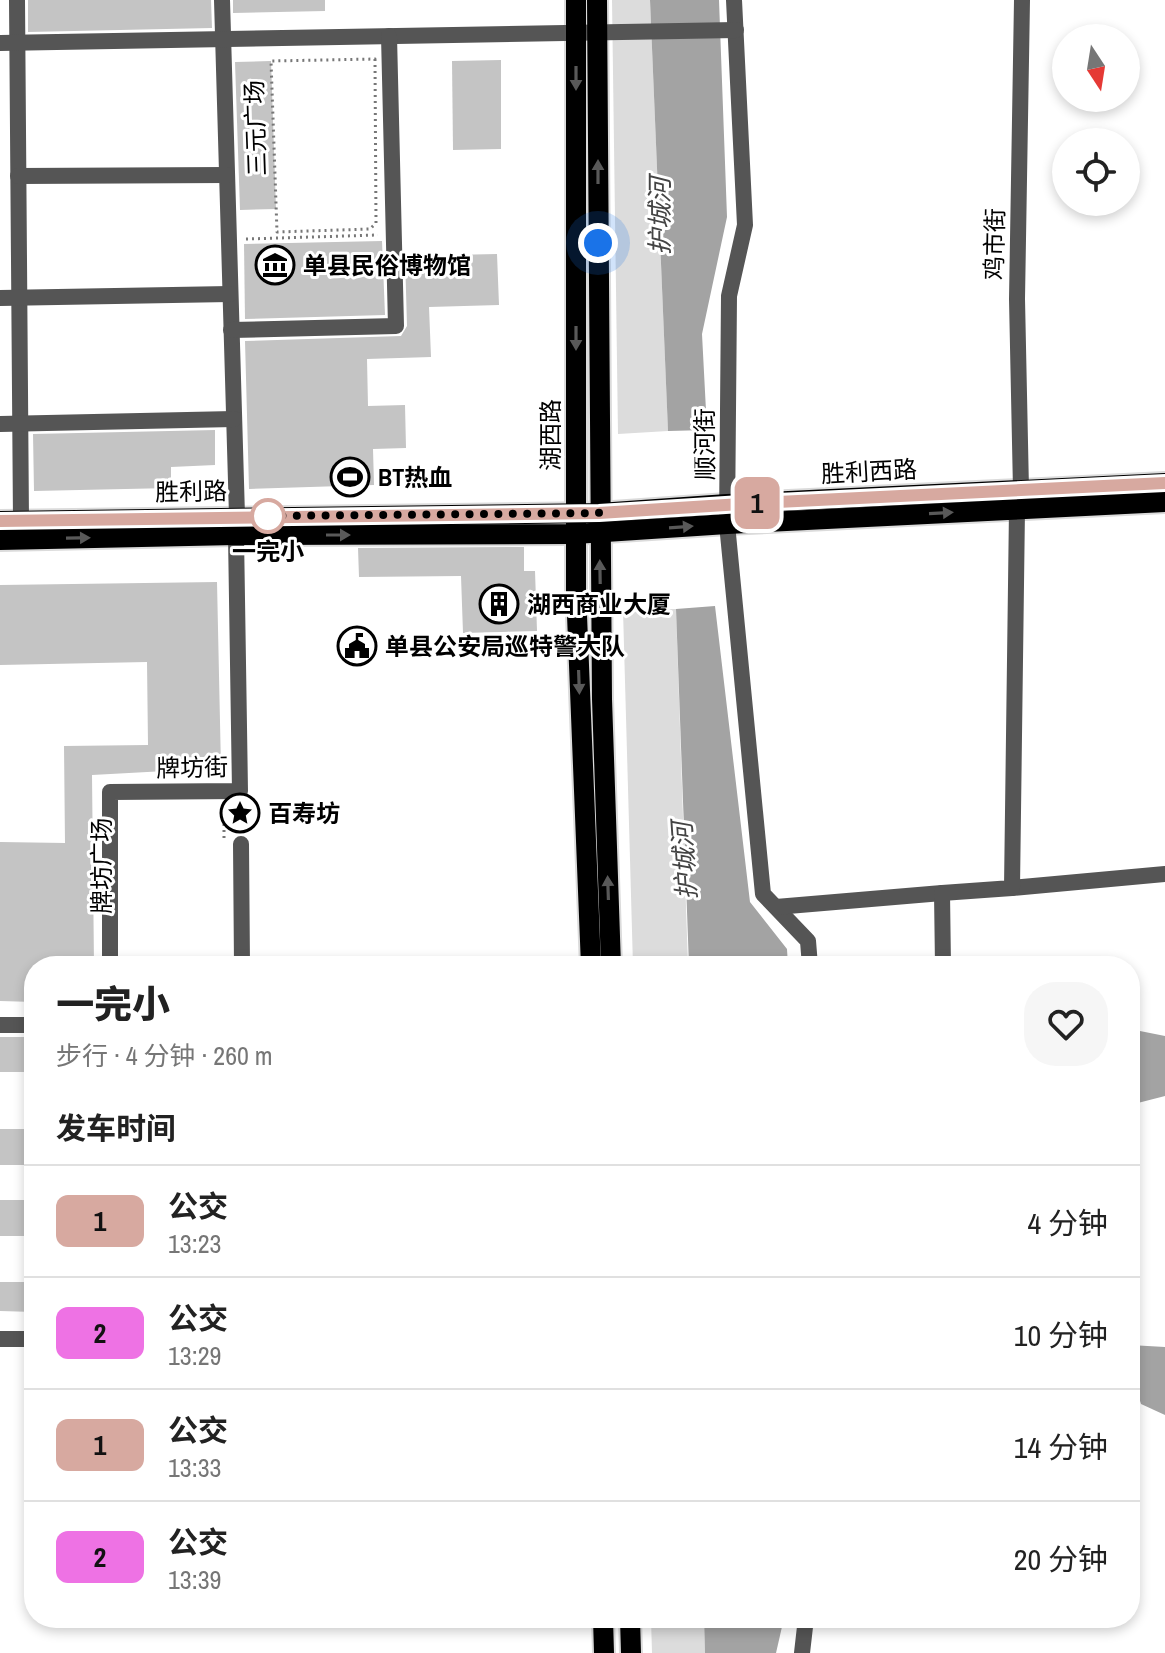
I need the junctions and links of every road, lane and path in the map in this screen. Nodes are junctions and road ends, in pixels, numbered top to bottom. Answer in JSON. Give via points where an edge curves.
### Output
{"nodes":[{"id":1,"x":17,"y":0,"type":"edge"},
{"id":2,"x":222,"y":0,"type":"edge"},
{"id":3,"x":576,"y":0,"type":"edge"},
{"id":4,"x":597,"y":0,"type":"edge"},
{"id":5,"x":734,"y":0,"type":"edge"},
{"id":6,"x":1022,"y":0,"type":"edge"},
{"id":7,"x":736,"y":30,"type":"junction"},
{"id":8,"x":597,"y":32,"type":"junction"},
{"id":9,"x":576,"y":33,"type":"junction"},
{"id":10,"x":389,"y":36,"type":"junction"},
{"id":11,"x":223,"y":39,"type":"junction"},
{"id":12,"x":8,"y":43,"type":"edge"},
{"id":13,"x":227,"y":175,"type":"junction"},
{"id":14,"x":18,"y":176,"type":"junction"},
{"id":15,"x":370,"y":229,"type":"joint"},
{"id":16,"x":394,"y":234,"type":"junction"},
{"id":17,"x":228,"y":240,"type":"junction"},
{"id":18,"x":230,"y":294,"type":"junction"},
{"id":19,"x":19,"y":297,"type":"junction"},
{"id":20,"x":0,"y":298,"type":"edge"},
{"id":21,"x":231,"y":330,"type":"junction"},
{"id":22,"x":234,"y":419,"type":"junction"},
{"id":23,"x":0,"y":424,"type":"edge"},
{"id":24,"x":20,"y":424,"type":"junction"},
{"id":25,"x":1165,"y":483,"type":"edge"},
{"id":26,"x":1019,"y":500,"type":"junction"},
{"id":27,"x":1165,"y":502,"type":"edge"},
{"id":28,"x":727,"y":514,"type":"junction"},
{"id":29,"x":0,"y":521,"type":"edge"},
{"id":30,"x":21,"y":521,"type":"junction"},
{"id":31,"x":599,"y":522,"type":"junction"},
{"id":32,"x":576,"y":524,"type":"junction"},
{"id":33,"x":236,"y":526,"type":"junction"},
{"id":34,"x":0,"y":540,"type":"edge"},
{"id":35,"x":224,"y":798,"type":"dead end"},
{"id":36,"x":233,"y":843,"type":"joint"},
{"id":37,"x":1165,"y":874,"type":"edge"},
{"id":38,"x":1012,"y":888,"type":"junction"},
{"id":39,"x":942,"y":893,"type":"junction"},
{"id":40,"x":776,"y":907,"type":"junction"},
{"id":41,"x":110,"y":956,"type":"edge"},
{"id":42,"x":241,"y":956,"type":"edge"},
{"id":43,"x":591,"y":956,"type":"edge"},
{"id":44,"x":611,"y":956,"type":"edge"},
{"id":45,"x":809,"y":956,"type":"edge"},
{"id":46,"x":943,"y":956,"type":"edge"},
{"id":47,"x":0,"y":1025,"type":"edge"},
{"id":48,"x":24,"y":1025,"type":"edge"},
{"id":49,"x":0,"y":1339,"type":"edge"},
{"id":50,"x":24,"y":1339,"type":"edge"},
{"id":51,"x":603,"y":1628,"type":"edge"},
{"id":52,"x":630,"y":1628,"type":"edge"},
{"id":53,"x":805,"y":1628,"type":"edge"},
{"id":54,"x":604,"y":1653,"type":"edge"},
{"id":55,"x":631,"y":1653,"type":"edge"},
{"id":56,"x":802,"y":1653,"type":"edge"}],
"edges":[{"from":1,"to":12,"type":"street"},
{"from":2,"to":11,"type":"street"},
{"from":3,"to":9,"type":"main road","name":"湖西路"},
{"from":4,"to":8,"type":"main road","name":"湖西路"},
{"from":5,"to":7,"type":"street","name":"顺河街"},
{"from":6,"to":26,"type":"street","name":"鸡市街"},
{"from":7,"to":8,"type":"street"},
{"from":7,"to":28,"type":"street","name":"顺河街","via":[[745,225],[729,296]]},
{"from":8,"to":9,"type":"street"},
{"from":31,"to":8,"type":"main road","name":"湖西路","one_way":true},
{"from":9,"to":10,"type":"street"},
{"from":9,"to":32,"type":"main road","name":"湖西路","one_way":true},
{"from":10,"to":11,"type":"street"},
{"from":10,"to":16,"type":"street"},
{"from":11,"to":12,"type":"street"},
{"from":11,"to":13,"type":"street"},
{"from":12,"to":14,"type":"street"},
{"from":13,"to":14,"type":"street"},
{"from":13,"to":17,"type":"street"},
{"from":14,"to":19,"type":"street"},
{"from":15,"to":15,"type":"path","name":"三元广场","via":[[376,223],[375,59],[271,61],[277,232]]},
{"from":16,"to":17,"type":"path"},
{"from":16,"to":21,"type":"street","via":[[396,326]]},
{"from":17,"to":18,"type":"street"},
{"from":18,"to":19,"type":"street"},
{"from":18,"to":21,"type":"street"},
{"from":19,"to":20,"type":"street"},
{"from":19,"to":24,"type":"street"},
{"from":21,"to":22,"type":"street"},
{"from":22,"to":24,"type":"street"},
{"from":22,"to":33,"type":"street"},
{"from":23,"to":24,"type":"street"},
{"from":24,"to":30,"type":"street"},
{"from":25,"to":26,"type":"main road","name":"胜利西路"},
{"from":26,"to":27,"type":"main road","name":"胜利西路"},
{"from":26,"to":28,"type":"main road","name":"胜利西路"},
{"from":26,"to":38,"type":"street","name":"鸡市街"},
{"from":28,"to":31,"type":"main road","name":"胜利西路"},
{"from":28,"to":40,"type":"street","name":"顺河街","via":[[763,894]]},
{"from":29,"to":30,"type":"main road","name":"胜利路"},
{"from":30,"to":33,"type":"main road","name":"胜利路"},
{"from":31,"to":32,"type":"main road","name":"胜利西路"},
{"from":44,"to":31,"type":"main road","name":"湖西路","one_way":true},
{"from":32,"to":33,"type":"main road","name":"胜利路"},
{"from":32,"to":43,"type":"main road","name":"湖西路","one_way":true},
{"from":34,"to":33,"type":"main road","name":"胜利路","one_way":true},
{"from":33,"to":41,"type":"street","name":"牌坊街","via":[[240,791],[110,792]]},
{"from":35,"to":36,"type":"path"},
{"from":36,"to":42,"type":"street"},
{"from":37,"to":38,"type":"street"},
{"from":38,"to":39,"type":"street"},
{"from":39,"to":40,"type":"street"},
{"from":39,"to":46,"type":"street"},
{"from":40,"to":45,"type":"street","name":"顺河街","via":[[808,941]]},
{"from":47,"to":48,"type":"street"},
{"from":49,"to":50,"type":"street"},
{"from":51,"to":54,"type":"main road"},
{"from":52,"to":55,"type":"main road"},
{"from":53,"to":56,"type":"street"}]}
